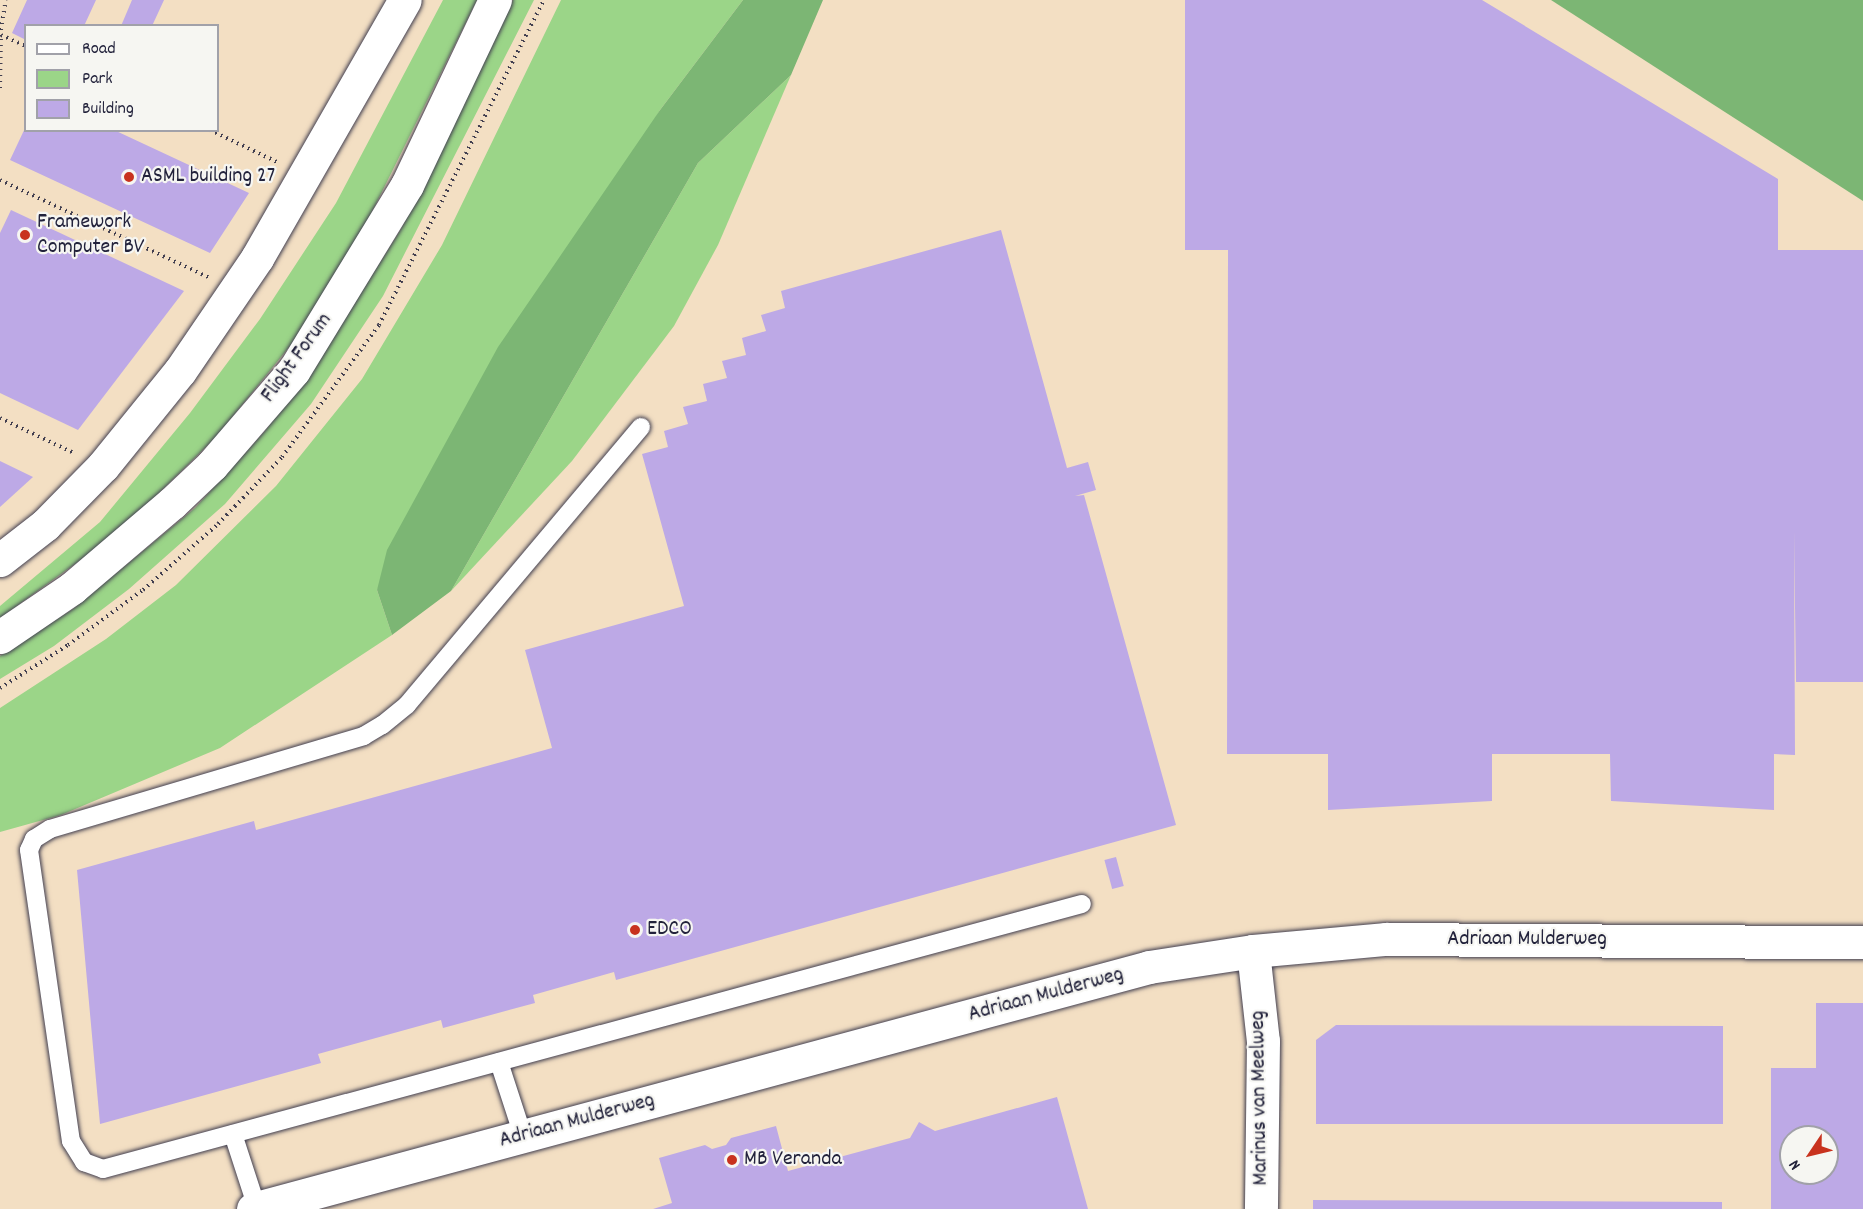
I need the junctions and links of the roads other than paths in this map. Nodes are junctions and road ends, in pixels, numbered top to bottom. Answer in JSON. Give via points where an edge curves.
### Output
{"nodes":[{"id":1,"x":405,"y":0,"type":"edge"},
{"id":2,"x":495,"y":0,"type":"edge"},
{"id":3,"x":641,"y":427,"type":"dead end"},
{"id":4,"x":0,"y":560,"type":"edge"},
{"id":5,"x":0,"y":637,"type":"edge"},
{"id":6,"x":1082,"y":904,"type":"dead end"},
{"id":7,"x":1863,"y":942,"type":"edge"},
{"id":8,"x":1252,"y":951,"type":"junction"},
{"id":9,"x":499,"y":1062,"type":"junction"},
{"id":10,"x":233,"y":1134,"type":"junction"},
{"id":11,"x":523,"y":1136,"type":"junction"},
{"id":12,"x":255,"y":1209,"type":"edge"},
{"id":13,"x":1261,"y":1209,"type":"edge"}],
"edges":[{"from":1,"to":4,"type":"street","via":[[306,175],[236,290],[180,370],[103,466],[45,525]]},
{"from":2,"to":5,"type":"street","name":"Flight Forum","via":[[407,185],[294,369],[212,465],[172,503],[72,588]]},
{"from":3,"to":10,"type":"lane","via":[[407,705],[382,725],[364,736],[50,830],[34,839],[29,850],[71,1142],[84,1162],[103,1169]]},
{"from":6,"to":9,"type":"lane"},
{"from":7,"to":8,"type":"street","name":"Adriaan Mulderweg","via":[[1386,939]]},
{"from":8,"to":11,"type":"street","name":"Adriaan Mulderweg","via":[[1149,967]]},
{"from":8,"to":13,"type":"street","name":"Marinus van Meelweg","via":[[1263,1041]]},
{"from":9,"to":10,"type":"lane"},
{"from":9,"to":11,"type":"lane"},
{"from":10,"to":12,"type":"lane"},
{"from":11,"to":12,"type":"street","name":"Adriaan Mulderweg"}]}
